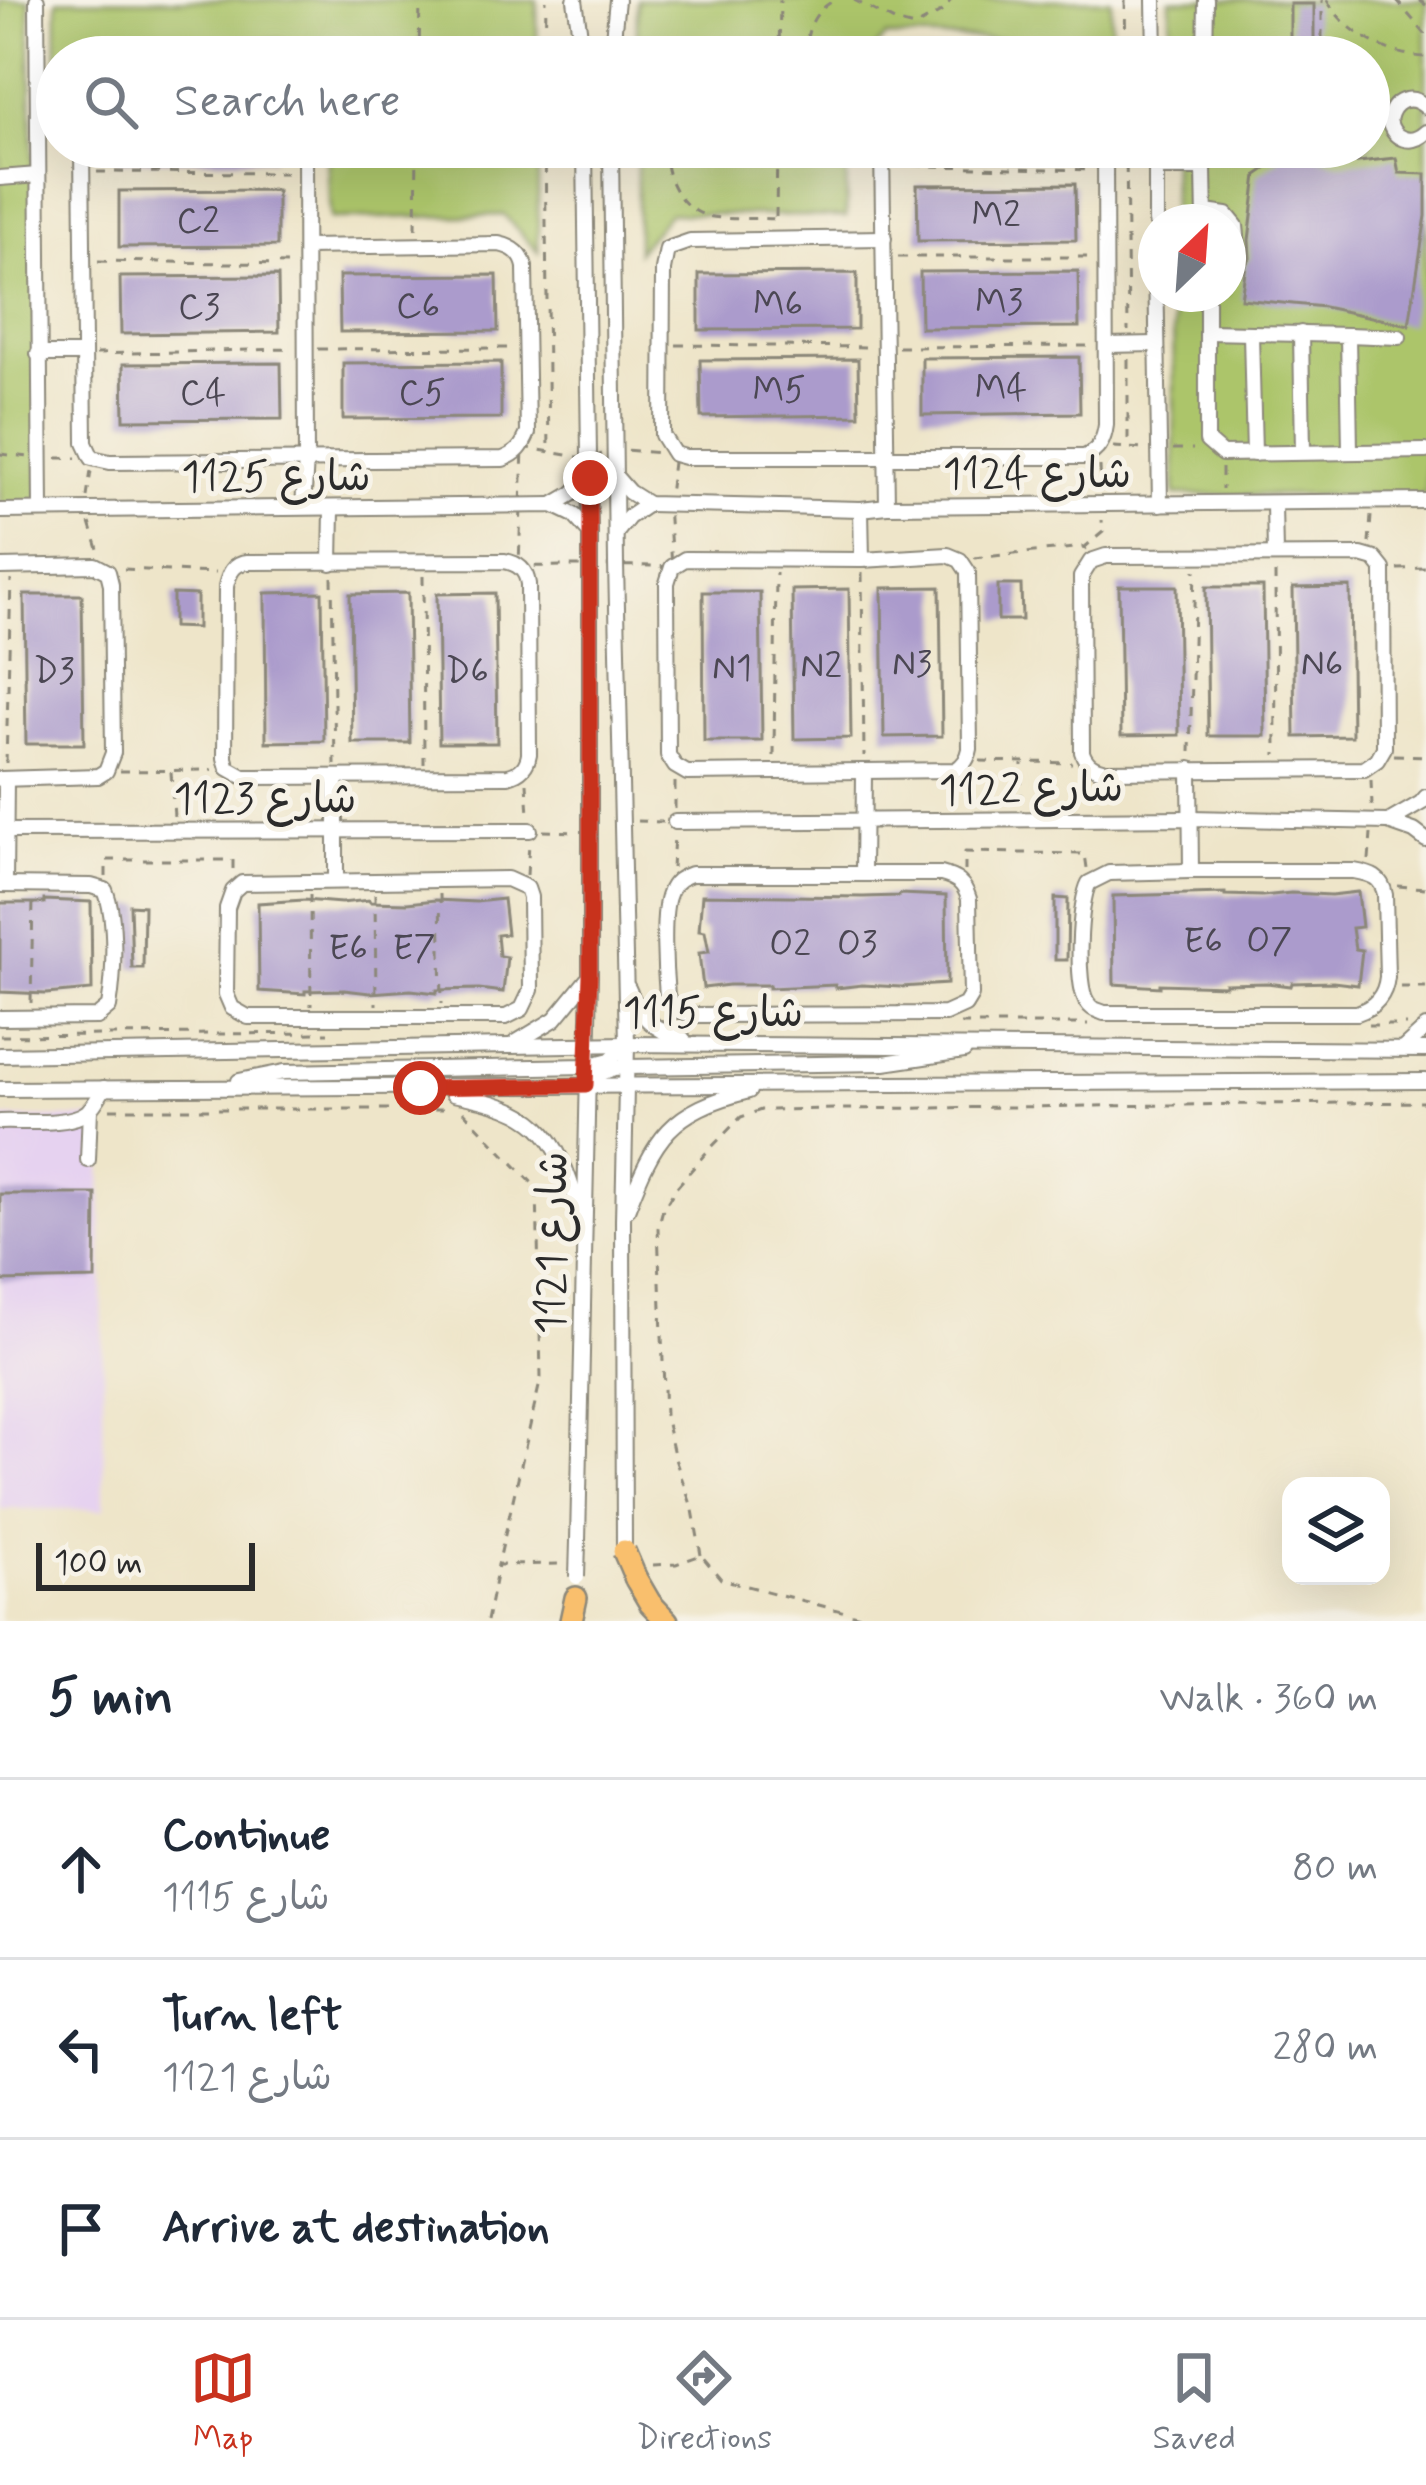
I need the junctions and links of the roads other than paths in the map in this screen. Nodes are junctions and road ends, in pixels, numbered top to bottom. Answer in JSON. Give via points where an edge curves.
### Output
{"nodes":[{"id":1,"x":37,"y":0,"type":"edge"},
{"id":2,"x":575,"y":0,"type":"edge"},
{"id":3,"x":617,"y":0,"type":"edge"},
{"id":4,"x":1154,"y":0,"type":"edge"},
{"id":5,"x":1205,"y":0,"type":"edge"},
{"id":6,"x":37,"y":36,"type":"edge"},
{"id":7,"x":581,"y":36,"type":"edge"},
{"id":8,"x":613,"y":36,"type":"edge"},
{"id":9,"x":1155,"y":36,"type":"edge"},
{"id":10,"x":1205,"y":36,"type":"edge"},
{"id":11,"x":1426,"y":107,"type":"edge"},
{"id":12,"x":1390,"y":116,"type":"edge"},
{"id":13,"x":1390,"y":123,"type":"edge"},
{"id":14,"x":1426,"y":132,"type":"edge"},
{"id":15,"x":38,"y":168,"type":"edge"},
{"id":16,"x":83,"y":168,"type":"edge"},
{"id":17,"x":305,"y":168,"type":"edge"},
{"id":18,"x":585,"y":168,"type":"edge"},
{"id":19,"x":611,"y":168,"type":"edge"},
{"id":20,"x":883,"y":168,"type":"edge"},
{"id":21,"x":1105,"y":168,"type":"edge"},
{"id":22,"x":1156,"y":168,"type":"joint"},
{"id":23,"x":1204,"y":168,"type":"joint"},
{"id":24,"x":38,"y":175,"type":"junction"},
{"id":25,"x":0,"y":178,"type":"edge"},
{"id":26,"x":1156,"y":204,"type":"edge"},
{"id":27,"x":1205,"y":204,"type":"edge"},
{"id":28,"x":884,"y":238,"type":"junction"},
{"id":29,"x":306,"y":247,"type":"junction"},
{"id":30,"x":1156,"y":312,"type":"edge"},
{"id":31,"x":1207,"y":312,"type":"edge"},
{"id":32,"x":1208,"y":332,"type":"junction"},
{"id":33,"x":1301,"y":333,"type":"junction"},
{"id":34,"x":1251,"y":334,"type":"junction"},
{"id":35,"x":1348,"y":335,"type":"junction"},
{"id":36,"x":1399,"y":337,"type":"dead end"},
{"id":37,"x":1156,"y":344,"type":"junction"},
{"id":38,"x":1107,"y":346,"type":"junction"},
{"id":39,"x":38,"y":354,"type":"junction"},
{"id":40,"x":84,"y":354,"type":"junction"},
{"id":41,"x":1350,"y":451,"type":"junction"},
{"id":42,"x":1426,"y":451,"type":"edge"},
{"id":43,"x":1304,"y":452,"type":"junction"},
{"id":44,"x":1254,"y":454,"type":"junction"},
{"id":45,"x":885,"y":457,"type":"junction"},
{"id":46,"x":306,"y":460,"type":"junction"},
{"id":47,"x":614,"y":476,"type":"junction"},
{"id":48,"x":590,"y":478,"type":"junction"},
{"id":49,"x":1426,"y":501,"type":"edge"},
{"id":50,"x":648,"y":504,"type":"junction"},
{"id":51,"x":1160,"y":504,"type":"junction"},
{"id":52,"x":1274,"y":504,"type":"junction"},
{"id":53,"x":553,"y":505,"type":"junction"},
{"id":54,"x":886,"y":506,"type":"junction"},
{"id":55,"x":303,"y":508,"type":"junction"},
{"id":56,"x":861,"y":508,"type":"junction"},
{"id":57,"x":332,"y":509,"type":"junction"},
{"id":58,"x":41,"y":510,"type":"junction"},
{"id":59,"x":0,"y":511,"type":"edge"},
{"id":60,"x":590,"y":533,"type":"junction"},
{"id":61,"x":615,"y":534,"type":"junction"},
{"id":62,"x":1275,"y":555,"type":"junction"},
{"id":63,"x":862,"y":560,"type":"junction"},
{"id":64,"x":332,"y":563,"type":"junction"},
{"id":65,"x":6,"y":567,"type":"edge"},
{"id":66,"x":1190,"y":769,"type":"junction"},
{"id":67,"x":864,"y":772,"type":"junction"},
{"id":68,"x":336,"y":777,"type":"junction"},
{"id":69,"x":3,"y":778,"type":"edge"},
{"id":70,"x":1426,"y":796,"type":"edge"},
{"id":71,"x":1190,"y":818,"type":"junction"},
{"id":72,"x":675,"y":822,"type":"road end"},
{"id":73,"x":863,"y":822,"type":"junction"},
{"id":74,"x":1388,"y":822,"type":"junction"},
{"id":75,"x":336,"y":830,"type":"junction"},
{"id":76,"x":530,"y":830,"type":"road end"},
{"id":77,"x":3,"y":831,"type":"edge"},
{"id":78,"x":1426,"y":840,"type":"edge"},
{"id":79,"x":1191,"y":871,"type":"junction"},
{"id":80,"x":863,"y":874,"type":"junction"},
{"id":81,"x":336,"y":880,"type":"junction"},
{"id":82,"x":2,"y":885,"type":"edge"},
{"id":83,"x":590,"y":976,"type":"junction"},
{"id":84,"x":626,"y":981,"type":"junction"},
{"id":85,"x":0,"y":1018,"type":"edge"},
{"id":86,"x":1426,"y":1028,"type":"edge"},
{"id":87,"x":706,"y":1043,"type":"junction"},
{"id":88,"x":587,"y":1044,"type":"junction"},
{"id":89,"x":627,"y":1044,"type":"junction"},
{"id":90,"x":510,"y":1045,"type":"junction"},
{"id":91,"x":1006,"y":1045,"type":"junction"},
{"id":92,"x":1400,"y":1050,"type":"junction"},
{"id":93,"x":1426,"y":1050,"type":"edge"},
{"id":94,"x":0,"y":1055,"type":"edge"},
{"id":95,"x":586,"y":1066,"type":"junction"},
{"id":96,"x":626,"y":1066,"type":"junction"},
{"id":97,"x":1426,"y":1082,"type":"edge"},
{"id":98,"x":586,"y":1085,"type":"junction"},
{"id":99,"x":626,"y":1085,"type":"junction"},
{"id":100,"x":772,"y":1086,"type":"junction"},
{"id":101,"x":104,"y":1088,"type":"junction"},
{"id":102,"x":203,"y":1088,"type":"junction"},
{"id":103,"x":420,"y":1088,"type":"junction"},
{"id":104,"x":0,"y":1089,"type":"edge"},
{"id":105,"x":90,"y":1109,"type":"junction"},
{"id":106,"x":0,"y":1121,"type":"edge"},
{"id":107,"x":88,"y":1160,"type":"dead end"},
{"id":108,"x":623,"y":1220,"type":"junction"},
{"id":109,"x":584,"y":1227,"type":"junction"},
{"id":110,"x":624,"y":1546,"type":"joint"},
{"id":111,"x":575,"y":1604,"type":"edge"},
{"id":112,"x":667,"y":1621,"type":"edge"}],
"edges":[{"from":1,"to":6,"type":"street"},
{"from":2,"to":7,"type":"street"},
{"from":3,"to":8,"type":"street"},
{"from":4,"to":9,"type":"street"},
{"from":5,"to":10,"type":"street"},
{"from":11,"to":12,"type":"street","via":[[1401,101]]},
{"from":13,"to":14,"type":"street","via":[[1402,139]]},
{"from":15,"to":24,"type":"street"},
{"from":16,"to":40,"type":"street"},
{"from":17,"to":29,"type":"street"},
{"from":18,"to":48,"type":"street","name":"شارع 1121"},
{"from":19,"to":47,"type":"street","name":"شارع 1121"},
{"from":20,"to":28,"type":"street"},
{"from":21,"to":38,"type":"street"},
{"from":22,"to":23,"type":"street"},
{"from":22,"to":26,"type":"street"},
{"from":23,"to":27,"type":"street"},
{"from":24,"to":25,"type":"street"},
{"from":24,"to":39,"type":"street"},
{"from":28,"to":45,"type":"street"},
{"from":28,"to":45,"type":"street","via":[[690,241],[668,249],[662,435],[686,457]]},
{"from":29,"to":46,"type":"street"},
{"from":29,"to":46,"type":"street","via":[[510,246],[523,259],[528,433],[523,447],[503,459]]},
{"from":30,"to":37,"type":"street"},
{"from":31,"to":32,"type":"street"},
{"from":32,"to":34,"type":"street"},
{"from":32,"to":44,"type":"street","via":[[1207,441],[1217,451]]},
{"from":33,"to":34,"type":"street"},
{"from":33,"to":35,"type":"street"},
{"from":33,"to":43,"type":"street"},
{"from":34,"to":44,"type":"street"},
{"from":35,"to":36,"type":"street"},
{"from":35,"to":41,"type":"street"},
{"from":37,"to":38,"type":"street"},
{"from":37,"to":51,"type":"street"},
{"from":38,"to":45,"type":"street","via":[[1106,425],[1099,446],[1084,457]]},
{"from":39,"to":40,"type":"street"},
{"from":39,"to":58,"type":"street"},
{"from":40,"to":46,"type":"street","via":[[92,458]]},
{"from":41,"to":42,"type":"street"},
{"from":41,"to":43,"type":"street"},
{"from":43,"to":44,"type":"street"},
{"from":45,"to":54,"type":"street"},
{"from":46,"to":55,"type":"street"},
{"from":47,"to":50,"type":"street"},
{"from":47,"to":61,"type":"street","name":"شارع 1121"},
{"from":48,"to":53,"type":"street"},
{"from":48,"to":60,"type":"street","name":"شارع 1121"},
{"from":49,"to":52,"type":"street","name":"شارع 1124"},
{"from":50,"to":56,"type":"street","name":"شارع 1124"},
{"from":50,"to":61,"type":"street"},
{"from":51,"to":52,"type":"street","name":"شارع 1124"},
{"from":51,"to":54,"type":"street","name":"شارع 1124"},
{"from":52,"to":62,"type":"street"},
{"from":53,"to":57,"type":"street","name":"شارع 1125"},
{"from":53,"to":60,"type":"street"},
{"from":54,"to":56,"type":"street","name":"شارع 1124"},
{"from":55,"to":57,"type":"street","name":"شارع 1125"},
{"from":55,"to":58,"type":"street","name":"شارع 1125"},
{"from":56,"to":63,"type":"street"},
{"from":57,"to":64,"type":"street"},
{"from":58,"to":59,"type":"street","name":"شارع 1125"},
{"from":60,"to":83,"type":"street","name":"شارع 1121"},
{"from":61,"to":84,"type":"street","name":"شارع 1121"},
{"from":62,"to":66,"type":"street","via":[[1368,556],[1383,569],[1384,748],[1364,769]]},
{"from":62,"to":66,"type":"street","via":[[1088,554],[1081,577],[1082,752],[1106,771]]},
{"from":63,"to":67,"type":"street","via":[[948,555],[968,572],[970,748],[956,770]]},
{"from":63,"to":67,"type":"street","via":[[685,559],[672,567],[668,755],[687,773]]},
{"from":64,"to":68,"type":"street","via":[[242,562],[230,574],[225,758],[244,777]]},
{"from":64,"to":68,"type":"street","via":[[512,562],[528,584],[529,754],[518,773]]},
{"from":65,"to":69,"type":"street","via":[[104,568],[111,584],[113,753],[106,771],[90,778]]},
{"from":66,"to":71,"type":"street"},
{"from":67,"to":73,"type":"street"},
{"from":68,"to":75,"type":"street"},
{"from":69,"to":77,"type":"street"},
{"from":70,"to":74,"type":"street"},
{"from":71,"to":73,"type":"street","name":"شارع 1122"},
{"from":71,"to":74,"type":"street","name":"شارع 1122"},
{"from":71,"to":79,"type":"street"},
{"from":72,"to":73,"type":"street","name":"شارع 1122"},
{"from":73,"to":80,"type":"street"},
{"from":74,"to":78,"type":"street","name":"شارع 1122"},
{"from":75,"to":76,"type":"street","name":"شارع 1123"},
{"from":75,"to":77,"type":"street","name":"شارع 1123"},
{"from":75,"to":81,"type":"street"},
{"from":77,"to":82,"type":"street"},
{"from":79,"to":79,"type":"street","via":[[1109,873],[1089,883],[1081,904],[1081,984],[1091,1008],[1357,1013],[1386,987],[1384,885],[1368,873]]},
{"from":80,"to":80,"type":"street","via":[[941,874],[964,885],[972,986],[965,1005],[946,1014],[695,1016],[671,1007],[666,907],[679,879]]},
{"from":81,"to":81,"type":"street","via":[[242,883],[233,891],[226,929],[232,1008],[248,1017],[311,1018],[506,1018],[523,1009],[531,990],[527,888],[507,879]]},
{"from":82,"to":85,"type":"street","via":[[105,890],[112,992],[97,1017]]},
{"from":83,"to":88,"type":"street","name":"شارع 1121"},
{"from":83,"to":90,"type":"street","via":[[555,1019]]},
{"from":84,"to":87,"type":"street","via":[[647,1023]]},
{"from":84,"to":89,"type":"street","name":"شارع 1121"},
{"from":86,"to":92,"type":"street"},
{"from":87,"to":89,"type":"street","name":"شارع 1115"},
{"from":87,"to":91,"type":"street","name":"شارع 1115"},
{"from":88,"to":89,"type":"street","name":"شارع 1115"},
{"from":88,"to":90,"type":"street","name":"شارع 1115"},
{"from":88,"to":95,"type":"street","name":"شارع 1121"},
{"from":89,"to":95,"type":"street","via":[[610,1060]]},
{"from":89,"to":96,"type":"street","name":"شارع 1121"},
{"from":90,"to":94,"type":"street","name":"شارع 1115"},
{"from":91,"to":92,"type":"street","name":"شارع 1115"},
{"from":91,"to":96,"type":"street","via":[[884,1064]]},
{"from":92,"to":93,"type":"street","name":"شارع 1115"},
{"from":95,"to":98,"type":"street","name":"شارع 1121"},
{"from":95,"to":102,"type":"street","via":[[284,1072]]},
{"from":96,"to":98,"type":"street"},
{"from":96,"to":99,"type":"street","name":"شارع 1121"},
{"from":97,"to":100,"type":"street","name":"شارع 1115"},
{"from":98,"to":99,"type":"street","name":"شارع 1115"},
{"from":98,"to":103,"type":"street","name":"شارع 1115"},
{"from":98,"to":109,"type":"street","name":"شارع 1121"},
{"from":99,"to":100,"type":"street","name":"شارع 1115"},
{"from":99,"to":108,"type":"street","name":"شارع 1121"},
{"from":100,"to":108,"type":"street","via":[[716,1100],[670,1128]]},
{"from":101,"to":102,"type":"street","name":"شارع 1115"},
{"from":101,"to":104,"type":"street","name":"شارع 1115"},
{"from":101,"to":105,"type":"street"},
{"from":102,"to":103,"type":"street","name":"شارع 1115"},
{"from":103,"to":109,"type":"street","via":[[501,1104],[541,1127],[568,1173]]},
{"from":105,"to":106,"type":"street","via":[[68,1120]]},
{"from":105,"to":107,"type":"street"},
{"from":108,"to":110,"type":"street","name":"شارع 1121"},
{"from":109,"to":111,"type":"street","name":"شارع 1121","bridge":true},
{"from":110,"to":112,"type":"highway","bridge":true,"via":[[636,1579]]}]}
